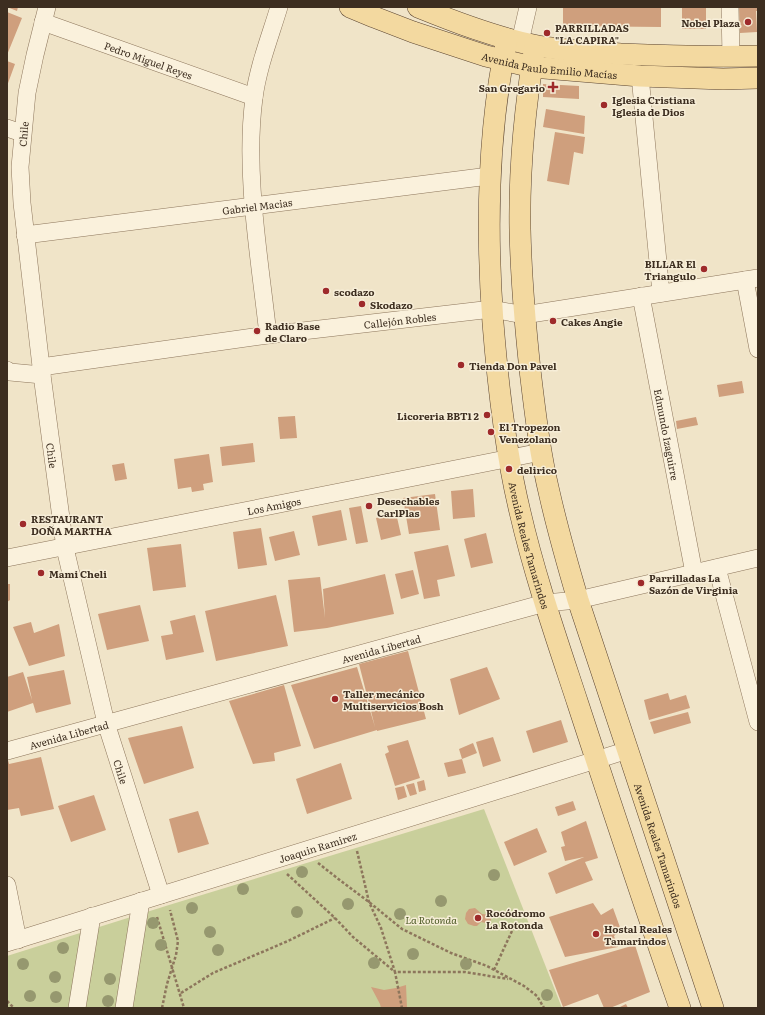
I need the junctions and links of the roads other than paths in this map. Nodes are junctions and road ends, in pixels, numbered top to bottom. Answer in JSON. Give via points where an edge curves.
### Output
{"nodes":[{"id":1,"x":279,"y":7,"type":"edge"},
{"id":2,"x":350,"y":7,"type":"edge"},
{"id":3,"x":418,"y":7,"type":"edge"},
{"id":4,"x":528,"y":7,"type":"edge"},
{"id":5,"x":730,"y":7,"type":"edge"},
{"id":6,"x":45,"y":14,"type":"edge"},
{"id":7,"x":521,"y":42,"type":"junction"},
{"id":8,"x":758,"y":56,"type":"edge"},
{"id":9,"x":727,"y":57,"type":"junction"},
{"id":10,"x":502,"y":60,"type":"junction"},
{"id":11,"x":532,"y":67,"type":"junction"},
{"id":12,"x":640,"y":76,"type":"junction"},
{"id":13,"x":758,"y":78,"type":"edge"},
{"id":14,"x":723,"y":79,"type":"junction"},
{"id":15,"x":254,"y":97,"type":"junction"},
{"id":16,"x":15,"y":130,"type":"edge"},
{"id":17,"x":489,"y":176,"type":"junction"},
{"id":18,"x":254,"y":206,"type":"junction"},
{"id":19,"x":25,"y":234,"type":"junction"},
{"id":20,"x":751,"y":279,"type":"edge"},
{"id":21,"x":661,"y":293,"type":"junction"},
{"id":22,"x":641,"y":296,"type":"junction"},
{"id":23,"x":492,"y":309,"type":"junction"},
{"id":24,"x":524,"y":315,"type":"junction"},
{"id":25,"x":268,"y":335,"type":"junction"},
{"id":26,"x":758,"y":349,"type":"edge"},
{"id":27,"x":7,"y":370,"type":"edge"},
{"id":28,"x":42,"y":371,"type":"junction"},
{"id":29,"x":541,"y":452,"type":"junction"},
{"id":30,"x":509,"y":458,"type":"junction"},
{"id":31,"x":65,"y":548,"type":"junction"},
{"id":32,"x":7,"y":558,"type":"edge"},
{"id":33,"x":758,"y":558,"type":"edge"},
{"id":34,"x":717,"y":568,"type":"junction"},
{"id":35,"x":694,"y":573,"type":"junction"},
{"id":36,"x":578,"y":600,"type":"junction"},
{"id":37,"x":544,"y":603,"type":"junction"},
{"id":38,"x":758,"y":722,"type":"edge"},
{"id":39,"x":106,"y":723,"type":"junction"},
{"id":40,"x":628,"y":750,"type":"junction"},
{"id":41,"x":7,"y":751,"type":"edge"},
{"id":42,"x":596,"y":760,"type":"junction"},
{"id":43,"x":7,"y":885,"type":"edge"},
{"id":44,"x":165,"y":900,"type":"junction"},
{"id":45,"x":141,"y":901,"type":"junction"},
{"id":46,"x":92,"y":916,"type":"junction"},
{"id":47,"x":12,"y":941,"type":"edge"},
{"id":48,"x":77,"y":1008,"type":"edge"},
{"id":49,"x":124,"y":1008,"type":"edge"},
{"id":50,"x":680,"y":1008,"type":"edge"},
{"id":51,"x":713,"y":1008,"type":"edge"}],
"edges":[{"from":1,"to":15,"type":"street"},
{"from":2,"to":10,"type":"main road","name":"Avenida Paulo Emilio Macías","via":[[413,32]]},
{"from":3,"to":7,"type":"main road","name":"Avenida Paulo Emilio Macías"},
{"from":4,"to":7,"type":"street","name":"Avenida Reales Tamarindos"},
{"from":5,"to":9,"type":"street"},
{"from":6,"to":15,"type":"street","name":"Pedro Miguel Reyes"},
{"from":6,"to":16,"type":"street","name":"Chile","via":[[27,93]]},
{"from":7,"to":9,"type":"main road","name":"Avenida Paulo Emilio Macías","via":[[600,53]]},
{"from":7,"to":10,"type":"main road","name":"Avenida Reales Tamarindos"},
{"from":7,"to":11,"type":"main road","name":"Avenida Reales Tamarindos"},
{"from":8,"to":9,"type":"main road","name":"Avenida Paulo Emilio Macías"},
{"from":9,"to":14,"type":"street"},
{"from":10,"to":11,"type":"main road","name":"Avenida Paulo Emilio Macías"},
{"from":10,"to":17,"type":"main road","name":"Avenida Reales Tamarindos"},
{"from":11,"to":12,"type":"main road","name":"Avenida Paulo Emilio Macías"},
{"from":11,"to":24,"type":"main road","name":"Avenida Reales Tamarindos","via":[[520,195]]},
{"from":12,"to":14,"type":"main road","name":"Avenida Paulo Emilio Macías"},
{"from":12,"to":21,"type":"street"},
{"from":13,"to":14,"type":"main road","name":"Avenida Paulo Emilio Macías"},
{"from":15,"to":18,"type":"street"},
{"from":16,"to":19,"type":"street","name":"Chile"},
{"from":17,"to":18,"type":"street","name":"Gabriel Macias"},
{"from":17,"to":23,"type":"main road","name":"Avenida Reales Tamarindos"},
{"from":18,"to":19,"type":"street","name":"Gabriel Macias"},
{"from":18,"to":25,"type":"street"},
{"from":19,"to":28,"type":"street","name":"Chile"},
{"from":20,"to":21,"type":"street","name":"Callejón Robles"},
{"from":20,"to":26,"type":"street"},
{"from":21,"to":22,"type":"street","name":"Callejón Robles"},
{"from":22,"to":24,"type":"street","name":"Callejón Robles"},
{"from":22,"to":35,"type":"street","name":"Edmundo Izaguirre"},
{"from":23,"to":24,"type":"street","name":"Callejón Robles"},
{"from":23,"to":25,"type":"street","name":"Callejón Robles"},
{"from":23,"to":30,"type":"main road","name":"Avenida Reales Tamarindos"},
{"from":24,"to":29,"type":"main road","name":"Avenida Reales Tamarindos"},
{"from":25,"to":28,"type":"street","name":"Callejón Robles"},
{"from":27,"to":28,"type":"street","name":"Callejón Robles"},
{"from":28,"to":31,"type":"street","name":"Chile"},
{"from":29,"to":30,"type":"street","name":"Los Amigos"},
{"from":29,"to":36,"type":"main road","name":"Avenida Reales Tamarindos","via":[[558,533]]},
{"from":30,"to":31,"type":"street","name":"Los Amigos"},
{"from":30,"to":37,"type":"main road","name":"Avenida Reales Tamarindos","via":[[519,511]]},
{"from":31,"to":32,"type":"street","name":"Los Amigos"},
{"from":31,"to":39,"type":"street","name":"Chile"},
{"from":33,"to":34,"type":"street","name":"Avenida Libertad"},
{"from":34,"to":35,"type":"street","name":"Avenida Libertad"},
{"from":34,"to":38,"type":"street"},
{"from":35,"to":36,"type":"street","name":"Avenida Libertad"},
{"from":36,"to":37,"type":"street","name":"Avenida Libertad"},
{"from":36,"to":40,"type":"main road","name":"Avenida Reales Tamarindos"},
{"from":37,"to":39,"type":"street","name":"Avenida Libertad"},
{"from":37,"to":42,"type":"main road","name":"Avenida Reales Tamarindos"},
{"from":39,"to":41,"type":"street","name":"Avenida Libertad"},
{"from":39,"to":44,"type":"street","name":"Chile"},
{"from":40,"to":42,"type":"street","name":"Joaquin Ramirez"},
{"from":40,"to":51,"type":"main road","name":"Avenida Reales Tamarindos"},
{"from":42,"to":44,"type":"street","name":"Joaquin Ramirez"},
{"from":42,"to":50,"type":"main road","name":"Avenida Reales Tamarindos"},
{"from":43,"to":47,"type":"street"},
{"from":44,"to":45,"type":"street","name":"Joaquin Ramirez"},
{"from":45,"to":46,"type":"street","name":"Joaquin Ramirez"},
{"from":45,"to":49,"type":"street"},
{"from":46,"to":47,"type":"street","name":"Joaquin Ramirez"},
{"from":46,"to":48,"type":"street"}]}
